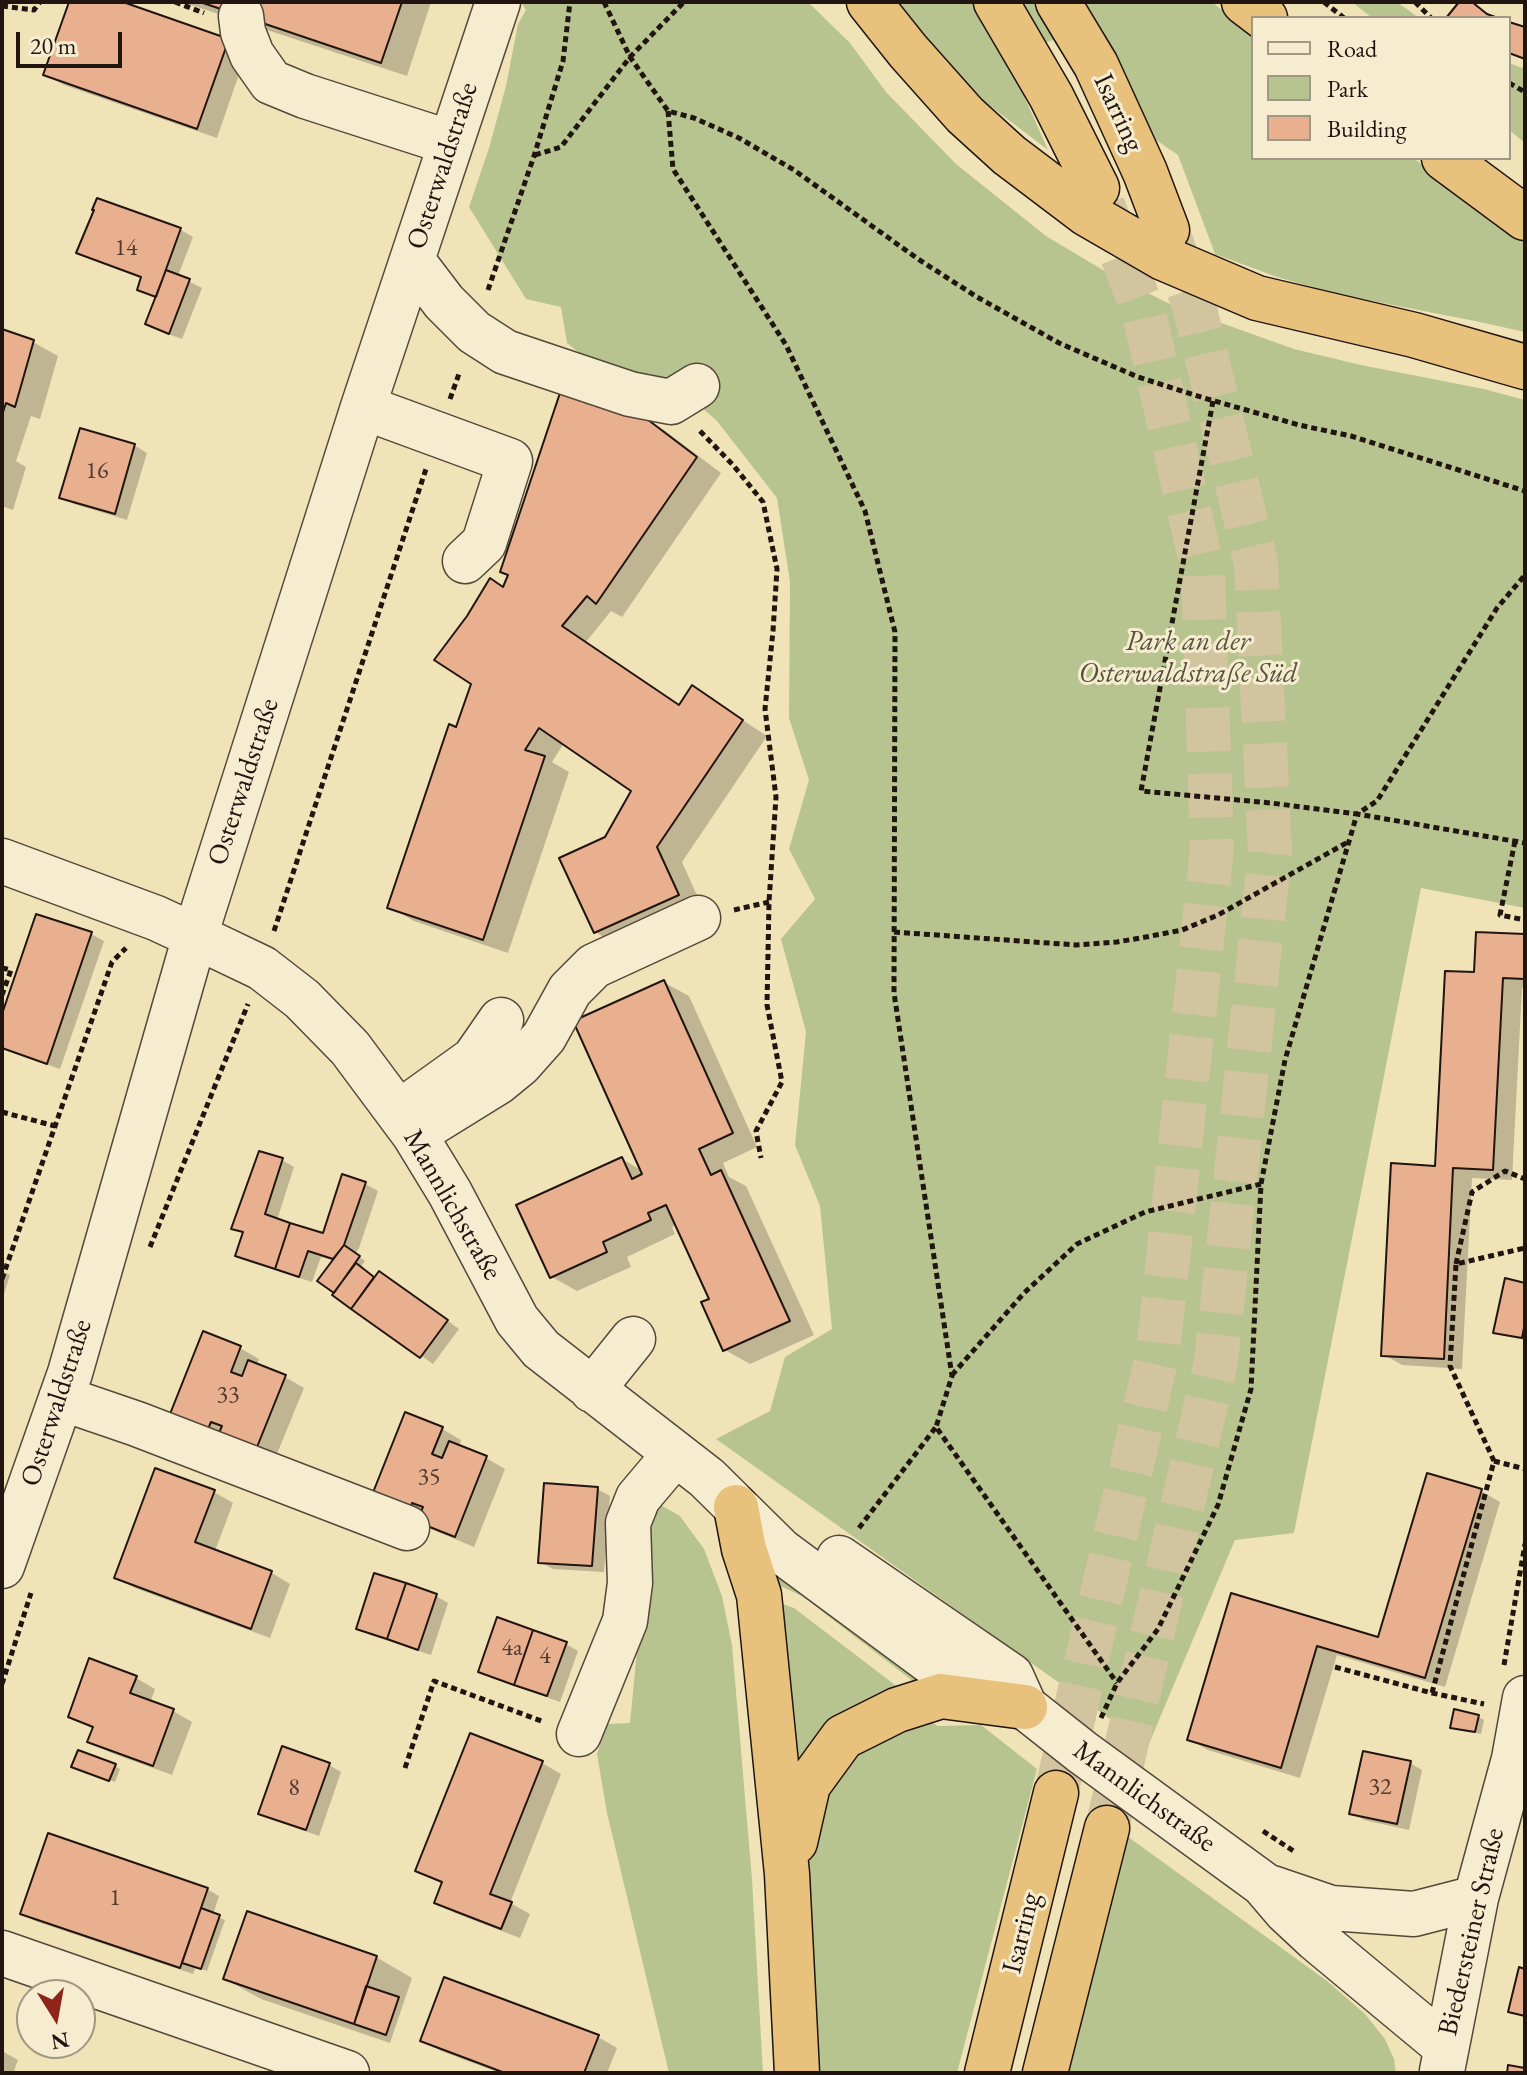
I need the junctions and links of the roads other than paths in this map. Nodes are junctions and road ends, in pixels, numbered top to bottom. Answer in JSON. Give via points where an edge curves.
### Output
{"nodes":[{"id":1,"x":498,"y":2,"type":"edge"},
{"id":2,"x":869,"y":2,"type":"edge"},
{"id":3,"x":996,"y":2,"type":"edge"},
{"id":4,"x":1058,"y":2,"type":"edge"},
{"id":5,"x":1244,"y":2,"type":"edge"},
{"id":6,"x":241,"y":16,"type":"dead end"},
{"id":7,"x":1262,"y":16,"type":"edge"},
{"id":8,"x":451,"y":143,"type":"junction"},
{"id":9,"x":1447,"y":160,"type":"edge"},
{"id":10,"x":1097,"y":188,"type":"tunnel mouth"},
{"id":11,"x":1525,"y":218,"type":"edge"},
{"id":12,"x":1167,"y":230,"type":"tunnel mouth"},
{"id":13,"x":412,"y":260,"type":"junction"},
{"id":14,"x":1525,"y":367,"type":"edge"},
{"id":15,"x":684,"y":394,"type":"road end"},
{"id":16,"x":363,"y":407,"type":"junction"},
{"id":17,"x":465,"y":561,"type":"dead end"},
{"id":18,"x":2,"y":861,"type":"edge"},
{"id":19,"x":698,"y":918,"type":"dead end"},
{"id":20,"x":195,"y":936,"type":"junction"},
{"id":21,"x":501,"y":1020,"type":"dead end"},
{"id":22,"x":406,"y":1124,"type":"junction"},
{"id":23,"x":633,"y":1339,"type":"dead end"},
{"id":24,"x":592,"y":1390,"type":"junction"},
{"id":25,"x":61,"y":1398,"type":"junction"},
{"id":26,"x":706,"y":1480,"type":"junction"},
{"id":27,"x":407,"y":1528,"type":"dead end"},
{"id":28,"x":18,"y":1574,"type":"edge"},
{"id":29,"x":1511,"y":1702,"type":"edge"},
{"id":30,"x":1025,"y":1707,"type":"junction"},
{"id":31,"x":579,"y":1734,"type":"road end"},
{"id":32,"x":1519,"y":1760,"type":"edge"},
{"id":33,"x":1056,"y":1793,"type":"tunnel mouth"},
{"id":34,"x":1107,"y":1828,"type":"tunnel mouth"},
{"id":35,"x":787,"y":1874,"type":"junction"},
{"id":36,"x":1263,"y":1884,"type":"junction"},
{"id":37,"x":1476,"y":1898,"type":"junction"},
{"id":38,"x":2,"y":1953,"type":"edge"},
{"id":39,"x":1444,"y":2060,"type":"edge"},
{"id":40,"x":347,"y":2073,"type":"edge"},
{"id":41,"x":797,"y":2073,"type":"edge"},
{"id":42,"x":987,"y":2073,"type":"edge"},
{"id":43,"x":1045,"y":2073,"type":"edge"}],
"edges":[{"from":1,"to":8,"type":"street","name":"Osterwaldstraße"},
{"from":2,"to":14,"type":"highway","via":[[965,115],[1009,155],[1087,214],[1163,258],[1257,298]]},
{"from":3,"to":10,"type":"highway","name":"Isarring"},
{"from":4,"to":12,"type":"highway","name":"Isarring","via":[[1096,65]]},
{"from":5,"to":7,"type":"highway"},
{"from":6,"to":8,"type":"street","via":[[252,55],[271,82]]},
{"from":8,"to":13,"type":"street","name":"Osterwaldstraße"},
{"from":9,"to":11,"type":"highway"},
{"from":13,"to":15,"type":"street","via":[[474,332],[505,352],[630,394]]},
{"from":13,"to":16,"type":"street","name":"Osterwaldstraße"},
{"from":16,"to":17,"type":"street","via":[[510,461],[484,543]]},
{"from":16,"to":20,"type":"street","name":"Osterwaldstraße"},
{"from":18,"to":20,"type":"street","name":"Mannlichstraße"},
{"from":19,"to":22,"type":"street","via":[[594,966],[570,990],[544,1037],[520,1064],[498,1082]]},
{"from":20,"to":22,"type":"street","name":"Mannlichstraße","via":[[262,968],[302,999],[350,1048]]},
{"from":20,"to":25,"type":"street","name":"Osterwaldstraße"},
{"from":21,"to":22,"type":"street","via":[[474,1059]]},
{"from":22,"to":24,"type":"street","name":"Mannlichstraße","via":[[450,1193],[517,1320],[541,1349]]},
{"from":23,"to":24,"type":"street"},
{"from":24,"to":26,"type":"street","name":"Mannlichstraße"},
{"from":25,"to":27,"type":"street"},
{"from":25,"to":28,"type":"street","name":"Osterwaldstraße"},
{"from":26,"to":30,"type":"street","name":"Mannlichstraße","via":[[781,1551],[973,1693]]},
{"from":26,"to":30,"type":"street","name":"Mannlichstraße","via":[[770,1510],[1011,1676]]},
{"from":26,"to":31,"type":"street","via":[[638,1498],[628,1523],[625,1621]]},
{"from":26,"to":35,"type":"highway","via":[[744,1549],[759,1595]]},
{"from":29,"to":32,"type":"street","name":"Biedersteiner Straße"},
{"from":30,"to":35,"type":"highway","via":[[941,1696],[897,1710],[843,1737],[808,1785]]},
{"from":30,"to":36,"type":"street","name":"Mannlichstraße"},
{"from":32,"to":37,"type":"street","name":"Biedersteiner Straße"},
{"from":33,"to":42,"type":"highway","name":"Isarring"},
{"from":34,"to":43,"type":"highway","name":"Isarring"},
{"from":35,"to":41,"type":"highway"},
{"from":36,"to":37,"type":"street","name":"Mannlichstraße","via":[[1331,1908],[1414,1914]]},
{"from":36,"to":39,"type":"street","name":"Mannlichstraße"},
{"from":37,"to":39,"type":"street","name":"Biedersteiner Straße"},
{"from":38,"to":40,"type":"street"}]}
